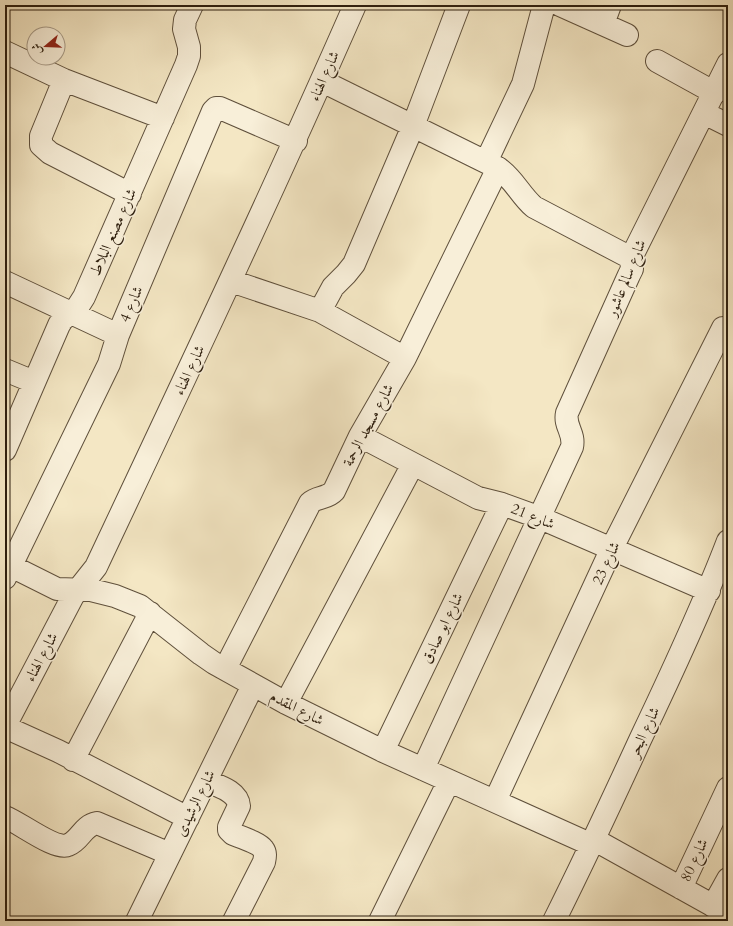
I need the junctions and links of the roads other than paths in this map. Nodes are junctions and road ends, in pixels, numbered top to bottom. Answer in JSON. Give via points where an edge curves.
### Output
{"nodes":[{"id":1,"x":192,"y":5,"type":"edge"},
{"id":2,"x":355,"y":5,"type":"edge"},
{"id":3,"x":459,"y":5,"type":"edge"},
{"id":4,"x":544,"y":5,"type":"edge"},
{"id":5,"x":560,"y":5,"type":"edge"},
{"id":6,"x":606,"y":14,"type":"edge"},
{"id":7,"x":627,"y":35,"type":"dead end"},
{"id":8,"x":5,"y":52,"type":"edge"},
{"id":9,"x":657,"y":61,"type":"dead end"},
{"id":10,"x":728,"y":64,"type":"edge"},
{"id":11,"x":64,"y":80,"type":"junction"},
{"id":12,"x":322,"y":81,"type":"junction"},
{"id":13,"x":715,"y":93,"type":"junction"},
{"id":14,"x":704,"y":113,"type":"junction"},
{"id":15,"x":163,"y":118,"type":"junction"},
{"id":16,"x":728,"y":125,"type":"edge"},
{"id":17,"x":413,"y":126,"type":"junction"},
{"id":18,"x":296,"y":140,"type":"junction"},
{"id":19,"x":492,"y":165,"type":"junction"},
{"id":20,"x":130,"y":194,"type":"junction"},
{"id":21,"x":631,"y":258,"type":"junction"},
{"id":22,"x":231,"y":281,"type":"junction"},
{"id":23,"x":5,"y":282,"type":"edge"},
{"id":24,"x":320,"y":311,"type":"junction"},
{"id":25,"x":72,"y":313,"type":"junction"},
{"id":26,"x":723,"y":328,"type":"dead end"},
{"id":27,"x":118,"y":335,"type":"junction"},
{"id":28,"x":406,"y":358,"type":"junction"},
{"id":29,"x":5,"y":370,"type":"edge"},
{"id":30,"x":34,"y":382,"type":"junction"},
{"id":31,"x":360,"y":436,"type":"junction"},
{"id":32,"x":5,"y":450,"type":"edge"},
{"id":33,"x":413,"y":464,"type":"junction"},
{"id":34,"x":502,"y":504,"type":"junction"},
{"id":35,"x":538,"y":517,"type":"junction"},
{"id":36,"x":728,"y":541,"type":"edge"},
{"id":37,"x":611,"y":550,"type":"junction"},
{"id":38,"x":8,"y":572,"type":"edge"},
{"id":39,"x":78,"y":589,"type":"junction"},
{"id":40,"x":709,"y":591,"type":"junction"},
{"id":41,"x":150,"y":613,"type":"junction"},
{"id":42,"x":226,"y":669,"type":"junction"},
{"id":43,"x":253,"y":685,"type":"junction"},
{"id":44,"x":286,"y":703,"type":"junction"},
{"id":45,"x":5,"y":726,"type":"edge"},
{"id":46,"x":383,"y":751,"type":"junction"},
{"id":47,"x":73,"y":760,"type":"junction"},
{"id":48,"x":423,"y":769,"type":"junction"},
{"id":49,"x":206,"y":781,"type":"junction"},
{"id":50,"x":449,"y":781,"type":"junction"},
{"id":51,"x":728,"y":788,"type":"edge"},
{"id":52,"x":495,"y":801,"type":"junction"},
{"id":53,"x":5,"y":817,"type":"edge"},
{"id":54,"x":188,"y":818,"type":"junction"},
{"id":55,"x":593,"y":843,"type":"junction"},
{"id":56,"x":170,"y":854,"type":"junction"},
{"id":57,"x":728,"y":879,"type":"edge"},
{"id":58,"x":681,"y":888,"type":"junction"},
{"id":59,"x":720,"y":910,"type":"edge"},
{"id":60,"x":137,"y":921,"type":"edge"},
{"id":61,"x":234,"y":921,"type":"edge"},
{"id":62,"x":380,"y":921,"type":"edge"},
{"id":63,"x":554,"y":921,"type":"edge"}],
"edges":[{"from":1,"to":15,"type":"street","name":"شارع مصنع البلاط","via":[[184,20],[189,56]]},
{"from":2,"to":12,"type":"street","name":"شارع الهناء"},
{"from":3,"to":17,"type":"street"},
{"from":4,"to":19,"type":"street","name":"شارع مسجد الرحمة","via":[[523,84]]},
{"from":5,"to":6,"type":"street"},
{"from":6,"to":7,"type":"street"},
{"from":8,"to":11,"type":"street"},
{"from":9,"to":13,"type":"street"},
{"from":10,"to":13,"type":"street","name":"شارع سالم عاشور"},
{"from":11,"to":15,"type":"street"},
{"from":11,"to":20,"type":"street","via":[[41,136],[41,145],[50,153]]},
{"from":12,"to":17,"type":"street"},
{"from":12,"to":18,"type":"street","name":"شارع الهناء"},
{"from":13,"to":14,"type":"street","name":"شارع سالم عاشور"},
{"from":14,"to":16,"type":"street"},
{"from":14,"to":21,"type":"street","name":"شارع سالم عاشور"},
{"from":15,"to":20,"type":"street","name":"شارع مصنع البلاط"},
{"from":17,"to":19,"type":"street"},
{"from":17,"to":24,"type":"street","via":[[354,264],[333,287]]},
{"from":18,"to":22,"type":"street","name":"شارع الهناء"},
{"from":18,"to":27,"type":"street","name":"شارع 4","via":[[220,108],[214,109]]},
{"from":19,"to":21,"type":"street","via":[[507,174],[534,208]]},
{"from":19,"to":28,"type":"street","name":"شارع مسجد الرحمة"},
{"from":20,"to":25,"type":"street","name":"شارع مصنع البلاط","via":[[84,297]]},
{"from":21,"to":35,"type":"street","name":"شارع سالم عاشور","via":[[632,269],[567,413],[566,422],[573,435],[572,447]]},
{"from":22,"to":24,"type":"street"},
{"from":22,"to":39,"type":"street","name":"شارع الهناء","via":[[96,567]]},
{"from":23,"to":25,"type":"street"},
{"from":24,"to":28,"type":"street"},
{"from":25,"to":27,"type":"street"},
{"from":25,"to":30,"type":"street","name":"شارع مصنع البلاط","via":[[59,325]]},
{"from":26,"to":37,"type":"street","name":"شارع 23"},
{"from":27,"to":38,"type":"street","name":"شارع 4","via":[[109,364]]},
{"from":28,"to":31,"type":"street","name":"شارع مسجد الرحمة"},
{"from":29,"to":30,"type":"street"},
{"from":30,"to":32,"type":"street","name":"شارع مصنع البلاط"},
{"from":31,"to":33,"type":"street","name":"شارع 21"},
{"from":31,"to":42,"type":"street","name":"شارع مسجد الرحمة","via":[[334,491],[327,497],[318,498],[310,503]]},
{"from":33,"to":34,"type":"street","name":"شارع 21","via":[[478,498]]},
{"from":33,"to":44,"type":"street"},
{"from":34,"to":35,"type":"street","name":"شارع 21"},
{"from":34,"to":46,"type":"street","name":"شارع ابو صادق"},
{"from":35,"to":37,"type":"street","name":"شارع 21"},
{"from":35,"to":48,"type":"street","name":"شارع سالم عاشور"},
{"from":36,"to":40,"type":"street","name":"شارع البحر"},
{"from":37,"to":40,"type":"street","name":"شارع 21"},
{"from":37,"to":52,"type":"street","name":"شارع 23"},
{"from":38,"to":39,"type":"street","name":"شارع المقدم","via":[[57,589]]},
{"from":39,"to":41,"type":"street","name":"شارع المقدم","via":[[115,596]]},
{"from":39,"to":45,"type":"street","name":"شارع الهناء"},
{"from":40,"to":55,"type":"street","name":"شارع البحر"},
{"from":41,"to":42,"type":"street","name":"شارع المقدم","via":[[201,654]]},
{"from":41,"to":47,"type":"street"},
{"from":42,"to":43,"type":"street","name":"شارع المقدم"},
{"from":43,"to":44,"type":"street","name":"شارع المقدم"},
{"from":43,"to":49,"type":"street","name":"شارع الرشيدى"},
{"from":44,"to":46,"type":"street","name":"شارع المقدم"},
{"from":45,"to":47,"type":"street"},
{"from":46,"to":48,"type":"street","name":"شارع المقدم"},
{"from":47,"to":54,"type":"street"},
{"from":48,"to":50,"type":"street","name":"شارع المقدم"},
{"from":49,"to":54,"type":"street","name":"شارع الرشيدى"},
{"from":49,"to":61,"type":"street","via":[[236,798],[239,806],[229,830],[258,845],[264,851],[264,862]]},
{"from":50,"to":52,"type":"street","name":"شارع المقدم"},
{"from":50,"to":62,"type":"street"},
{"from":51,"to":58,"type":"street","name":"شارع 80"},
{"from":52,"to":55,"type":"street","name":"شارع المقدم"},
{"from":53,"to":56,"type":"street","via":[[63,847],[74,841],[90,824],[97,823]]},
{"from":54,"to":56,"type":"street","name":"شارع الرشيدى"},
{"from":55,"to":58,"type":"street","name":"شارع المقدم"},
{"from":55,"to":63,"type":"street","name":"شارع البحر"},
{"from":56,"to":60,"type":"street","name":"شارع الرشيدى"},
{"from":57,"to":59,"type":"street"},
{"from":58,"to":59,"type":"street","name":"شارع المقدم"}]}
